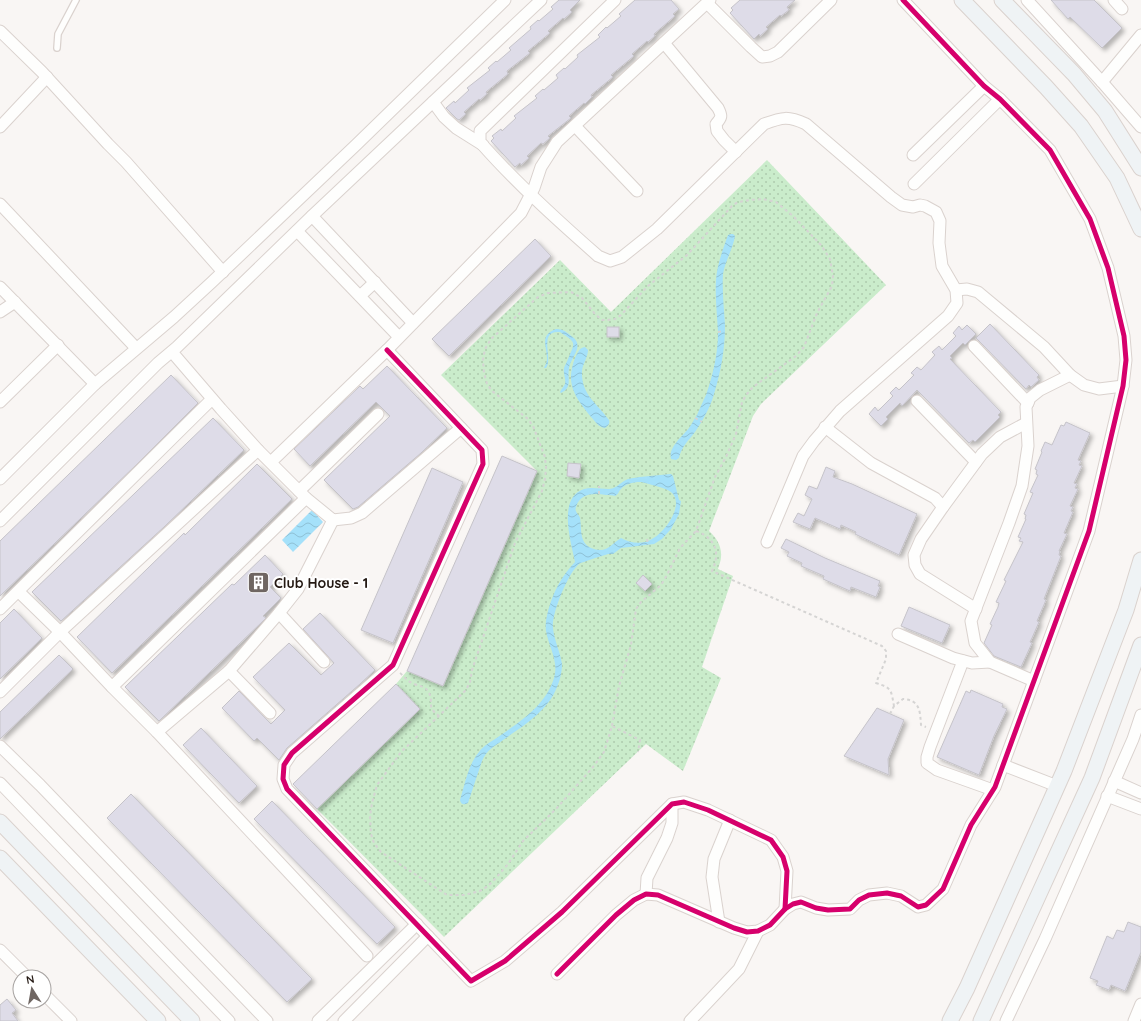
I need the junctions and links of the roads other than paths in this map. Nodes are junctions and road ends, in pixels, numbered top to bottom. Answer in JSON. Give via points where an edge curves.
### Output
{"nodes":[{"id":1,"x":76,"y":0,"type":"edge"},
{"id":2,"x":505,"y":0,"type":"edge"},
{"id":3,"x":541,"y":0,"type":"edge"},
{"id":4,"x":615,"y":0,"type":"edge"},
{"id":5,"x":830,"y":0,"type":"edge"},
{"id":6,"x":903,"y":0,"type":"edge"},
{"id":7,"x":962,"y":0,"type":"edge"},
{"id":8,"x":1002,"y":0,"type":"edge"},
{"id":9,"x":1028,"y":0,"type":"edge"},
{"id":10,"x":1114,"y":0,"type":"edge"},
{"id":11,"x":709,"y":1,"type":"edge"},
{"id":12,"x":1122,"y":9,"type":"dead end"},
{"id":13,"x":0,"y":31,"type":"edge"},
{"id":14,"x":1141,"y":35,"type":"edge"},
{"id":15,"x":664,"y":43,"type":"junction"},
{"id":16,"x":57,"y":48,"type":"dead end"},
{"id":17,"x":47,"y":77,"type":"junction"},
{"id":18,"x":1102,"y":82,"type":"junction"},
{"id":19,"x":984,"y":86,"type":"junction"},
{"id":20,"x":1000,"y":99,"type":"junction"},
{"id":21,"x":433,"y":102,"type":"junction"},
{"id":22,"x":575,"y":126,"type":"junction"},
{"id":23,"x":0,"y":127,"type":"edge"},
{"id":24,"x":1141,"y":127,"type":"edge"},
{"id":25,"x":482,"y":145,"type":"junction"},
{"id":26,"x":736,"y":152,"type":"junction"},
{"id":27,"x":913,"y":155,"type":"dead end"},
{"id":28,"x":1141,"y":168,"type":"edge"},
{"id":29,"x":914,"y":184,"type":"dead end"},
{"id":30,"x":637,"y":191,"type":"dead end"},
{"id":31,"x":530,"y":195,"type":"junction"},
{"id":32,"x":0,"y":204,"type":"edge"},
{"id":33,"x":312,"y":216,"type":"junction"},
{"id":34,"x":1141,"y":228,"type":"edge"},
{"id":35,"x":297,"y":231,"type":"junction"},
{"id":36,"x":223,"y":272,"type":"junction"},
{"id":37,"x":375,"y":282,"type":"junction"},
{"id":38,"x":0,"y":287,"type":"edge"},
{"id":39,"x":956,"y":290,"type":"junction"},
{"id":40,"x":360,"y":296,"type":"junction"},
{"id":41,"x":15,"y":302,"type":"junction"},
{"id":42,"x":0,"y":312,"type":"edge"},
{"id":43,"x":413,"y":323,"type":"junction"},
{"id":44,"x":399,"y":337,"type":"junction"},
{"id":45,"x":58,"y":345,"type":"junction"},
{"id":46,"x":974,"y":346,"type":"dead end"},
{"id":47,"x":136,"y":348,"type":"junction"},
{"id":48,"x":386,"y":350,"type":"junction"},
{"id":49,"x":172,"y":352,"type":"junction"},
{"id":50,"x":1070,"y":375,"type":"junction"},
{"id":51,"x":95,"y":384,"type":"junction"},
{"id":52,"x":1123,"y":386,"type":"junction"},
{"id":53,"x":212,"y":399,"type":"junction"},
{"id":54,"x":917,"y":401,"type":"dead end"},
{"id":55,"x":0,"y":402,"type":"edge"},
{"id":56,"x":1028,"y":403,"type":"junction"},
{"id":57,"x":378,"y":414,"type":"dead end"},
{"id":58,"x":1026,"y":423,"type":"junction"},
{"id":59,"x":825,"y":427,"type":"junction"},
{"id":60,"x":461,"y":428,"type":"junction"},
{"id":61,"x":258,"y":450,"type":"junction"},
{"id":62,"x":271,"y":462,"type":"junction"},
{"id":63,"x":976,"y":462,"type":"junction"},
{"id":64,"x":0,"y":479,"type":"edge"},
{"id":65,"x":302,"y":494,"type":"junction"},
{"id":66,"x":943,"y":507,"type":"junction"},
{"id":67,"x":333,"y":520,"type":"junction"},
{"id":68,"x":0,"y":521,"type":"edge"},
{"id":69,"x":767,"y":542,"type":"dead end"},
{"id":70,"x":1141,"y":560,"type":"edge"},
{"id":71,"x":19,"y":592,"type":"junction"},
{"id":72,"x":0,"y":609,"type":"edge"},
{"id":73,"x":976,"y":609,"type":"junction"},
{"id":74,"x":279,"y":613,"type":"junction"},
{"id":75,"x":60,"y":632,"type":"junction"},
{"id":76,"x":898,"y":634,"type":"dead end"},
{"id":77,"x":1141,"y":645,"type":"edge"},
{"id":78,"x":964,"y":661,"type":"junction"},
{"id":79,"x":324,"y":662,"type":"dead end"},
{"id":80,"x":990,"y":662,"type":"junction"},
{"id":81,"x":229,"y":671,"type":"junction"},
{"id":82,"x":1034,"y":681,"type":"junction"},
{"id":83,"x":112,"y":687,"type":"junction"},
{"id":84,"x":0,"y":692,"type":"edge"},
{"id":85,"x":270,"y":713,"type":"dead end"},
{"id":86,"x":1141,"y":714,"type":"edge"},
{"id":87,"x":157,"y":732,"type":"junction"},
{"id":88,"x":0,"y":746,"type":"edge"},
{"id":89,"x":1003,"y":764,"type":"junction"},
{"id":90,"x":1114,"y":782,"type":"junction"},
{"id":91,"x":0,"y":783,"type":"edge"},
{"id":92,"x":1057,"y":786,"type":"junction"},
{"id":93,"x":993,"y":790,"type":"junction"},
{"id":94,"x":1141,"y":793,"type":"edge"},
{"id":95,"x":1107,"y":796,"type":"junction"},
{"id":96,"x":672,"y":804,"type":"junction"},
{"id":97,"x":1141,"y":809,"type":"edge"},
{"id":98,"x":730,"y":820,"type":"junction"},
{"id":99,"x":0,"y":822,"type":"edge"},
{"id":100,"x":0,"y":858,"type":"edge"},
{"id":101,"x":646,"y":894,"type":"junction"},
{"id":102,"x":785,"y":909,"type":"junction"},
{"id":103,"x":719,"y":922,"type":"junction"},
{"id":104,"x":416,"y":924,"type":"junction"},
{"id":105,"x":758,"y":931,"type":"junction"},
{"id":106,"x":428,"y":936,"type":"junction"},
{"id":107,"x":0,"y":950,"type":"edge"},
{"id":108,"x":367,"y":956,"type":"dead end"},
{"id":109,"x":19,"y":969,"type":"edge"},
{"id":110,"x":558,"y":974,"type":"dead end"},
{"id":111,"x":52,"y":1002,"type":"edge"},
{"id":112,"x":1141,"y":1004,"type":"edge"},
{"id":113,"x":71,"y":1021,"type":"edge"},
{"id":114,"x":158,"y":1021,"type":"edge"},
{"id":115,"x":192,"y":1021,"type":"edge"},
{"id":116,"x":229,"y":1021,"type":"edge"},
{"id":117,"x":267,"y":1021,"type":"edge"},
{"id":118,"x":318,"y":1021,"type":"edge"},
{"id":119,"x":344,"y":1021,"type":"edge"},
{"id":120,"x":690,"y":1021,"type":"edge"},
{"id":121,"x":950,"y":1021,"type":"edge"},
{"id":122,"x":981,"y":1021,"type":"edge"},
{"id":123,"x":1006,"y":1021,"type":"edge"},
{"id":124,"x":1134,"y":1021,"type":"edge"}],
"edges":[{"from":1,"to":16,"type":"lane","via":[[58,34]]},
{"from":2,"to":36,"type":"street"},
{"from":3,"to":21,"type":"street"},
{"from":4,"to":25,"type":"street","via":[[480,131]]},
{"from":5,"to":11,"type":"street","via":[[778,52],[762,57]]},
{"from":6,"to":19,"type":"street"},
{"from":7,"to":34,"type":"street","via":[[1081,126],[1116,178]]},
{"from":8,"to":28,"type":"street","via":[[1105,110]]},
{"from":9,"to":18,"type":"street"},
{"from":10,"to":12,"type":"street"},
{"from":11,"to":15,"type":"street"},
{"from":13,"to":17,"type":"street"},
{"from":14,"to":18,"type":"street"},
{"from":15,"to":22,"type":"street"},
{"from":15,"to":26,"type":"street","via":[[718,108],[721,118],[716,124],[717,131]]},
{"from":17,"to":23,"type":"street"},
{"from":17,"to":36,"type":"street"},
{"from":18,"to":24,"type":"street"},
{"from":19,"to":20,"type":"street"},
{"from":19,"to":27,"type":"street"},
{"from":20,"to":29,"type":"street"},
{"from":20,"to":52,"type":"street","via":[[1050,150],[1090,219],[1108,268],[1124,336],[1126,360]]},
{"from":21,"to":25,"type":"street","via":[[456,128]]},
{"from":21,"to":33,"type":"street"},
{"from":22,"to":30,"type":"street"},
{"from":22,"to":31,"type":"street","via":[[557,142],[541,167]]},
{"from":25,"to":31,"type":"street"},
{"from":26,"to":31,"type":"street","via":[[657,229],[622,257],[610,261],[598,256]]},
{"from":26,"to":39,"type":"street","via":[[764,124],[792,118],[806,124],[902,205],[925,206],[936,212],[940,221],[942,266]]},
{"from":31,"to":43,"type":"street","via":[[521,214]]},
{"from":32,"to":47,"type":"street"},
{"from":33,"to":35,"type":"street"},
{"from":33,"to":37,"type":"street"},
{"from":35,"to":40,"type":"street"},
{"from":35,"to":49,"type":"street"},
{"from":36,"to":47,"type":"street"},
{"from":37,"to":40,"type":"street"},
{"from":37,"to":43,"type":"street"},
{"from":38,"to":41,"type":"street"},
{"from":39,"to":50,"type":"street","via":[[978,292],[1044,347]]},
{"from":39,"to":59,"type":"street","via":[[957,302],[948,316]]},
{"from":40,"to":44,"type":"street"},
{"from":41,"to":42,"type":"street"},
{"from":41,"to":45,"type":"street"},
{"from":43,"to":44,"type":"street"},
{"from":44,"to":48,"type":"street"},
{"from":45,"to":51,"type":"street"},
{"from":45,"to":55,"type":"street"},
{"from":46,"to":56,"type":"street"},
{"from":47,"to":51,"type":"street"},
{"from":48,"to":60,"type":"street"},
{"from":48,"to":62,"type":"street"},
{"from":49,"to":53,"type":"street"},
{"from":49,"to":68,"type":"street"},
{"from":50,"to":52,"type":"street","via":[[1084,385],[1099,389]]},
{"from":50,"to":56,"type":"street","via":[[1040,390]]},
{"from":51,"to":64,"type":"street"},
{"from":52,"to":82,"type":"street","via":[[1088,531]]},
{"from":53,"to":61,"type":"street"},
{"from":53,"to":71,"type":"street"},
{"from":54,"to":63,"type":"street"},
{"from":56,"to":58,"type":"street"},
{"from":57,"to":65,"type":"street"},
{"from":58,"to":63,"type":"street","via":[[1000,437]]},
{"from":58,"to":73,"type":"street","via":[[1028,446],[1022,486]]},
{"from":59,"to":66,"type":"street","via":[[871,463],[935,498]]},
{"from":59,"to":69,"type":"street","via":[[803,456]]},
{"from":60,"to":67,"type":"street","via":[[362,513],[351,518]]},
{"from":60,"to":104,"type":"street","via":[[482,450],[483,464],[393,665],[292,753],[284,765],[283,779],[286,789]]},
{"from":61,"to":62,"type":"street"},
{"from":61,"to":75,"type":"street"},
{"from":62,"to":65,"type":"street"},
{"from":63,"to":66,"type":"street"},
{"from":65,"to":67,"type":"street"},
{"from":65,"to":83,"type":"street"},
{"from":66,"to":73,"type":"street","via":[[921,539],[914,555],[915,565],[920,574]]},
{"from":67,"to":74,"type":"street","via":[[298,589]]},
{"from":70,"to":92,"type":"street","via":[[1126,610]]},
{"from":71,"to":72,"type":"street"},
{"from":71,"to":75,"type":"street"},
{"from":73,"to":80,"type":"street","via":[[971,621],[975,643]]},
{"from":74,"to":79,"type":"street"},
{"from":74,"to":81,"type":"street"},
{"from":75,"to":83,"type":"street"},
{"from":75,"to":84,"type":"street"},
{"from":76,"to":78,"type":"street"},
{"from":77,"to":122,"type":"street","via":[[1092,778]]},
{"from":78,"to":80,"type":"street"},
{"from":78,"to":93,"type":"street","via":[[930,747],[927,763],[937,770]]},
{"from":80,"to":82,"type":"street"},
{"from":81,"to":85,"type":"street"},
{"from":81,"to":87,"type":"street"},
{"from":82,"to":89,"type":"street"},
{"from":83,"to":87,"type":"street"},
{"from":86,"to":90,"type":"street"},
{"from":87,"to":108,"type":"street"},
{"from":88,"to":117,"type":"street"},
{"from":89,"to":92,"type":"street"},
{"from":89,"to":93,"type":"street"},
{"from":90,"to":94,"type":"street"},
{"from":90,"to":95,"type":"street"},
{"from":91,"to":116,"type":"street"},
{"from":92,"to":121,"type":"street"},
{"from":93,"to":102,"type":"street","via":[[971,825],[943,889],[926,905],[918,907],[901,896],[887,893],[864,897],[850,909],[828,910],[801,902]]},
{"from":95,"to":97,"type":"street"},
{"from":95,"to":123,"type":"street"},
{"from":96,"to":98,"type":"street","via":[[684,802]]},
{"from":96,"to":101,"type":"street","via":[[672,823],[647,878]]},
{"from":96,"to":106,"type":"street","via":[[562,912],[505,961],[471,981]]},
{"from":98,"to":102,"type":"street","via":[[771,840],[783,857],[787,871]]},
{"from":98,"to":103,"type":"street","via":[[714,859],[712,877]]},
{"from":99,"to":115,"type":"street"},
{"from":100,"to":114,"type":"street"},
{"from":101,"to":103,"type":"street","via":[[658,896]]},
{"from":101,"to":110,"type":"street","via":[[616,915]]},
{"from":102,"to":105,"type":"street","via":[[770,925]]},
{"from":103,"to":105,"type":"street","via":[[747,932]]},
{"from":104,"to":106,"type":"street"},
{"from":104,"to":118,"type":"street"},
{"from":105,"to":120,"type":"street","via":[[739,968]]},
{"from":106,"to":119,"type":"street"},
{"from":107,"to":109,"type":"street"},
{"from":111,"to":113,"type":"street"},
{"from":112,"to":124,"type":"street"}]}
